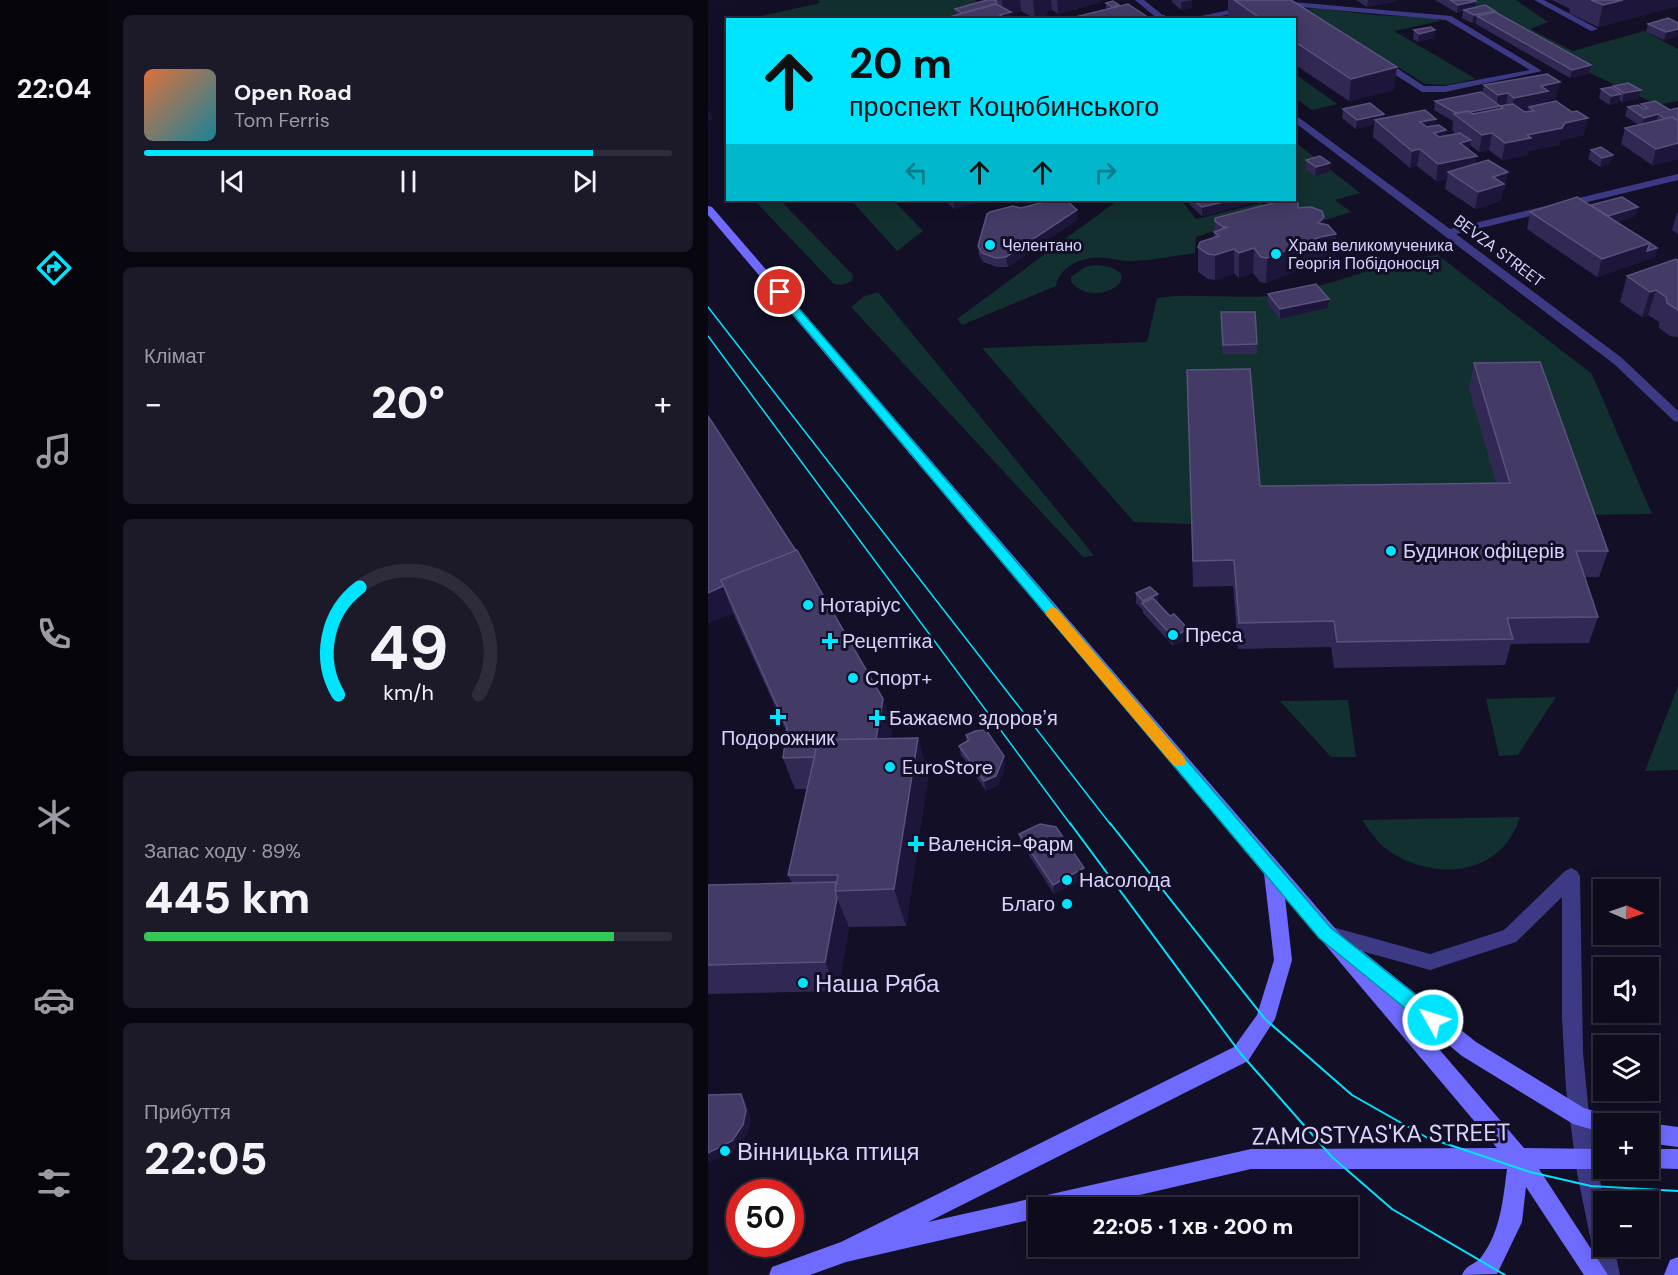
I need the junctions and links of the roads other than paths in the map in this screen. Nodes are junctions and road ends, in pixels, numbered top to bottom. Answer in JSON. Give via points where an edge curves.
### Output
{"nodes":[{"id":1,"x":1139,"y":0,"type":"edge"},
{"id":2,"x":1539,"y":0,"type":"edge"},
{"id":3,"x":1282,"y":4,"type":"edge"},
{"id":4,"x":1293,"y":4,"type":"junction"},
{"id":5,"x":1262,"y":5,"type":"edge"},
{"id":6,"x":1313,"y":17,"type":"edge"},
{"id":7,"x":1163,"y":18,"type":"edge"},
{"id":8,"x":1196,"y":18,"type":"edge"},
{"id":9,"x":1594,"y":29,"type":"edge"},
{"id":10,"x":1372,"y":56,"type":"edge"},
{"id":11,"x":1296,"y":119,"type":"edge"},
{"id":12,"x":1678,"y":177,"type":"edge"},
{"id":13,"x":708,"y":209,"type":"edge"},
{"id":14,"x":1448,"y":233,"type":"junction"},
{"id":15,"x":1678,"y":418,"type":"edge"},
{"id":16,"x":1273,"y":872,"type":"junction"},
{"id":17,"x":1325,"y":933,"type":"junction"},
{"id":18,"x":1580,"y":1118,"type":"junction"},
{"id":19,"x":1593,"y":1121,"type":"edge"},
{"id":20,"x":1659,"y":1134,"type":"edge"},
{"id":21,"x":1678,"y":1137,"type":"edge"},
{"id":22,"x":1593,"y":1156,"type":"edge"},
{"id":23,"x":1519,"y":1158,"type":"junction"},
{"id":24,"x":1593,"y":1159,"type":"edge"},
{"id":25,"x":1659,"y":1159,"type":"edge"},
{"id":26,"x":1678,"y":1159,"type":"edge"},
{"id":27,"x":1597,"y":1179,"type":"edge"},
{"id":28,"x":846,"y":1251,"type":"junction"},
{"id":29,"x":1678,"y":1268,"type":"edge"},
{"id":30,"x":780,"y":1275,"type":"edge"},
{"id":31,"x":1473,"y":1275,"type":"edge"},
{"id":32,"x":1597,"y":1275,"type":"edge"},
{"id":33,"x":1609,"y":1275,"type":"edge"},
{"id":34,"x":1675,"y":1275,"type":"edge"}],
"edges":[{"from":1,"to":7,"type":"street"},
{"from":2,"to":9,"type":"street"},
{"from":3,"to":4,"type":"street"},
{"from":4,"to":6,"type":"street"},
{"from":4,"to":10,"type":"street","via":[[1448,18],[1538,71],[1445,89],[1422,88]]},
{"from":5,"to":8,"type":"street"},
{"from":11,"to":14,"type":"street","name":"BEVZA STREET"},
{"from":12,"to":14,"type":"street"},
{"from":13,"to":16,"type":"main road"},
{"from":14,"to":15,"type":"street","name":"BEVZA STREET","via":[[1618,361]]},
{"from":16,"to":17,"type":"main road"},
{"from":16,"to":28,"type":"main road","via":[[1283,960],[1265,1018],[1242,1054]]},
{"from":17,"to":18,"type":"main road","via":[[1470,1048]]},
{"from":17,"to":18,"type":"street","via":[[1430,962],[1510,936],[1571,876],[1571,988]]},
{"from":17,"to":23,"type":"main road"},
{"from":18,"to":19,"type":"main road"},
{"from":18,"to":22,"type":"street"},
{"from":20,"to":21,"type":"main road"},
{"from":23,"to":24,"type":"main road","name":"ZAMOSTYAS'KA STREET"},
{"from":23,"to":28,"type":"main road","name":"ZAMOSTYAS'KA STREET","via":[[1251,1159]]},
{"from":23,"to":31,"type":"main road","via":[[1511,1222],[1489,1266]]},
{"from":23,"to":32,"type":"main road"},
{"from":25,"to":26,"type":"main road"},
{"from":27,"to":33,"type":"street"},
{"from":28,"to":30,"type":"main road"},
{"from":29,"to":34,"type":"main road"}]}
